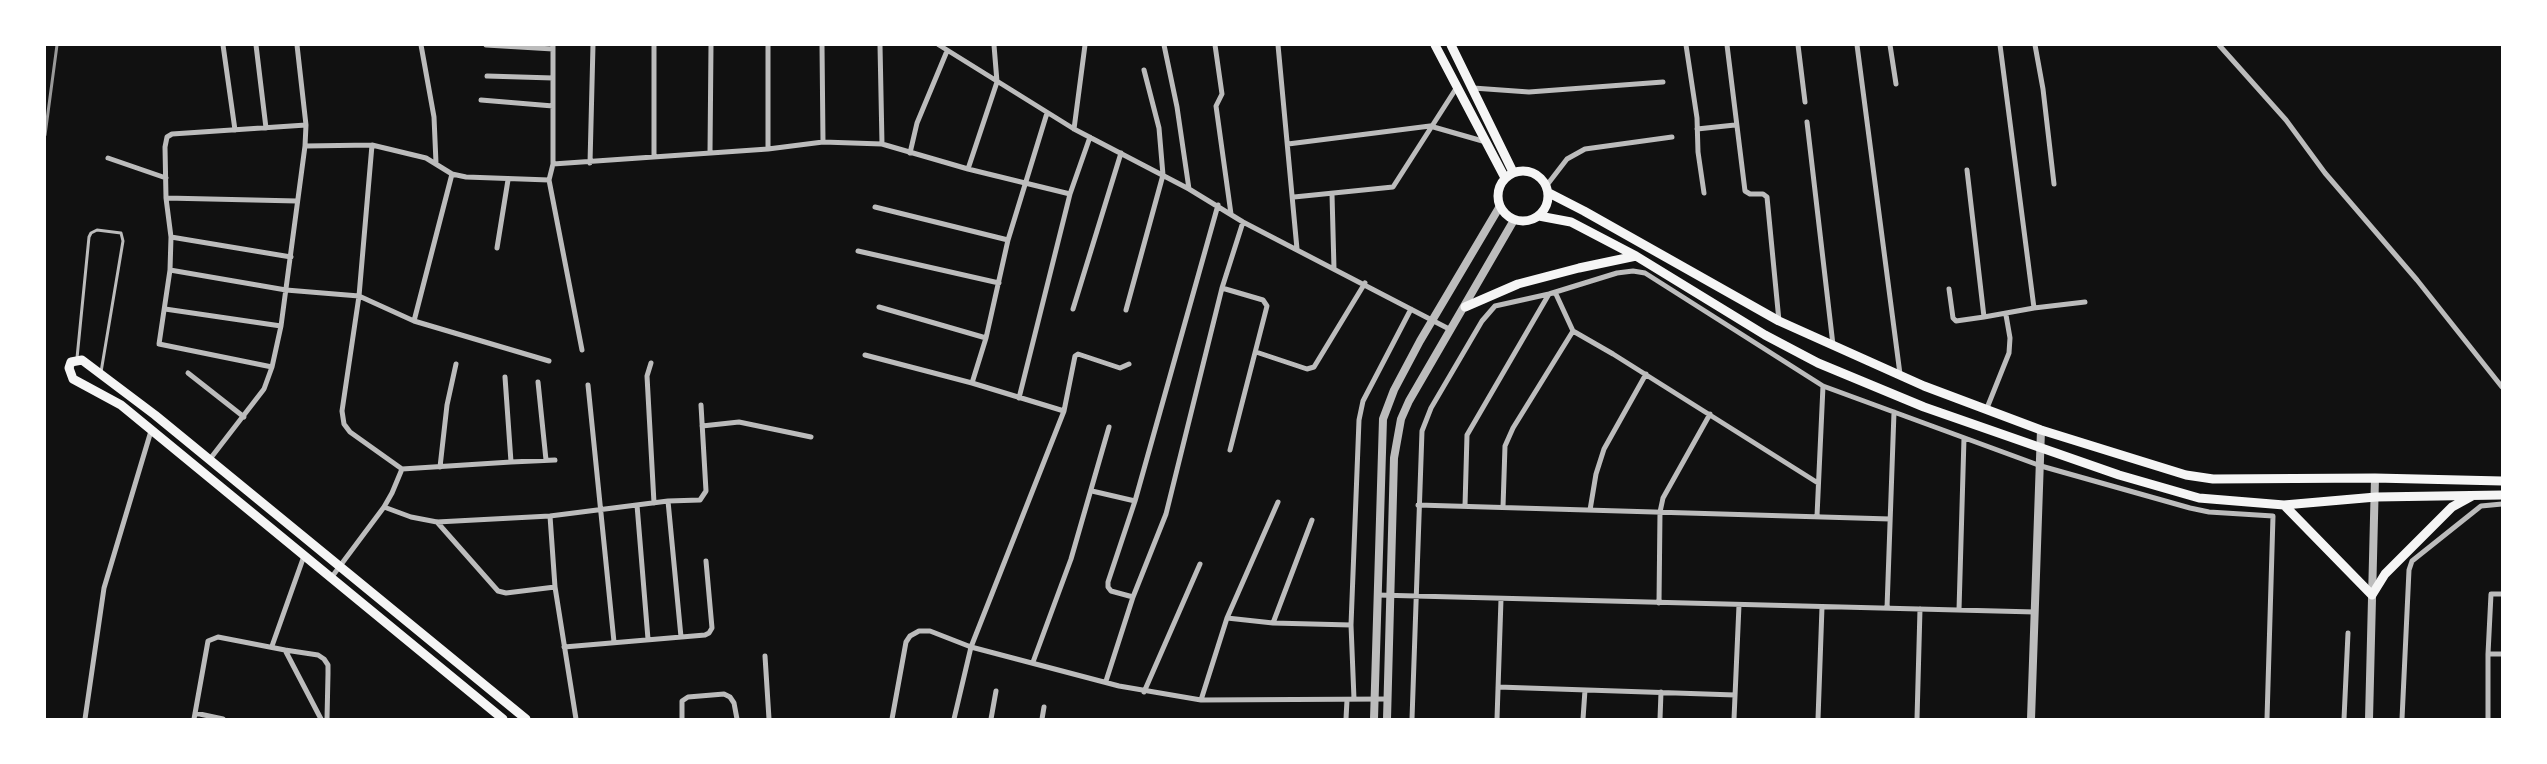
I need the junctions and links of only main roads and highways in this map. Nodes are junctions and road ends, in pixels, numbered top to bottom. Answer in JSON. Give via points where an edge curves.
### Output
{"nodes":[{"id":1,"x":1435,"y":45,"type":"edge"},
{"id":2,"x":1454,"y":46,"type":"edge"},
{"id":3,"x":1513,"y":172,"type":"junction"},
{"id":4,"x":1505,"y":178,"type":"junction"},
{"id":5,"x":1548,"y":189,"type":"junction"},
{"id":6,"x":1540,"y":216,"type":"junction"},
{"id":7,"x":1636,"y":256,"type":"junction"},
{"id":8,"x":1466,"y":307,"type":"road end"},
{"id":9,"x":2502,"y":481,"type":"edge"},
{"id":10,"x":2475,"y":494,"type":"junction"},
{"id":11,"x":2502,"y":495,"type":"edge"},
{"id":12,"x":2284,"y":505,"type":"junction"},
{"id":13,"x":503,"y":719,"type":"edge"},
{"id":14,"x":526,"y":719,"type":"edge"}],
"edges":[{"from":1,"to":4,"type":"main road"},
{"from":2,"to":3,"type":"main road"},
{"from":3,"to":4,"type":"main road"},
{"from":3,"to":5,"type":"main road","via":[[1532,172],[1541,177]]},
{"from":4,"to":6,"type":"main road","via":[[1497,196],[1505,214],[1525,222]]},
{"from":5,"to":6,"type":"main road","via":[[1546,208]]},
{"from":5,"to":9,"type":"main road","via":[[1779,321],[1924,386],[2041,430],[2186,475],[2213,479]]},
{"from":6,"to":7,"type":"main road","via":[[1571,222]]},
{"from":7,"to":8,"type":"main road","via":[[1518,284]]},
{"from":7,"to":12,"type":"main road","via":[[1765,335],[1818,363],[1924,407],[2119,475],[2199,498]]},
{"from":10,"to":11,"type":"main road"},
{"from":10,"to":12,"type":"main road","via":[[2376,497]]},
{"from":10,"to":12,"type":"main road","via":[[2452,507],[2385,574],[2372,595]]},
{"from":13,"to":14,"type":"main road","via":[[120,405],[74,379],[69,368],[71,362],[82,360],[210,459]]}]}
